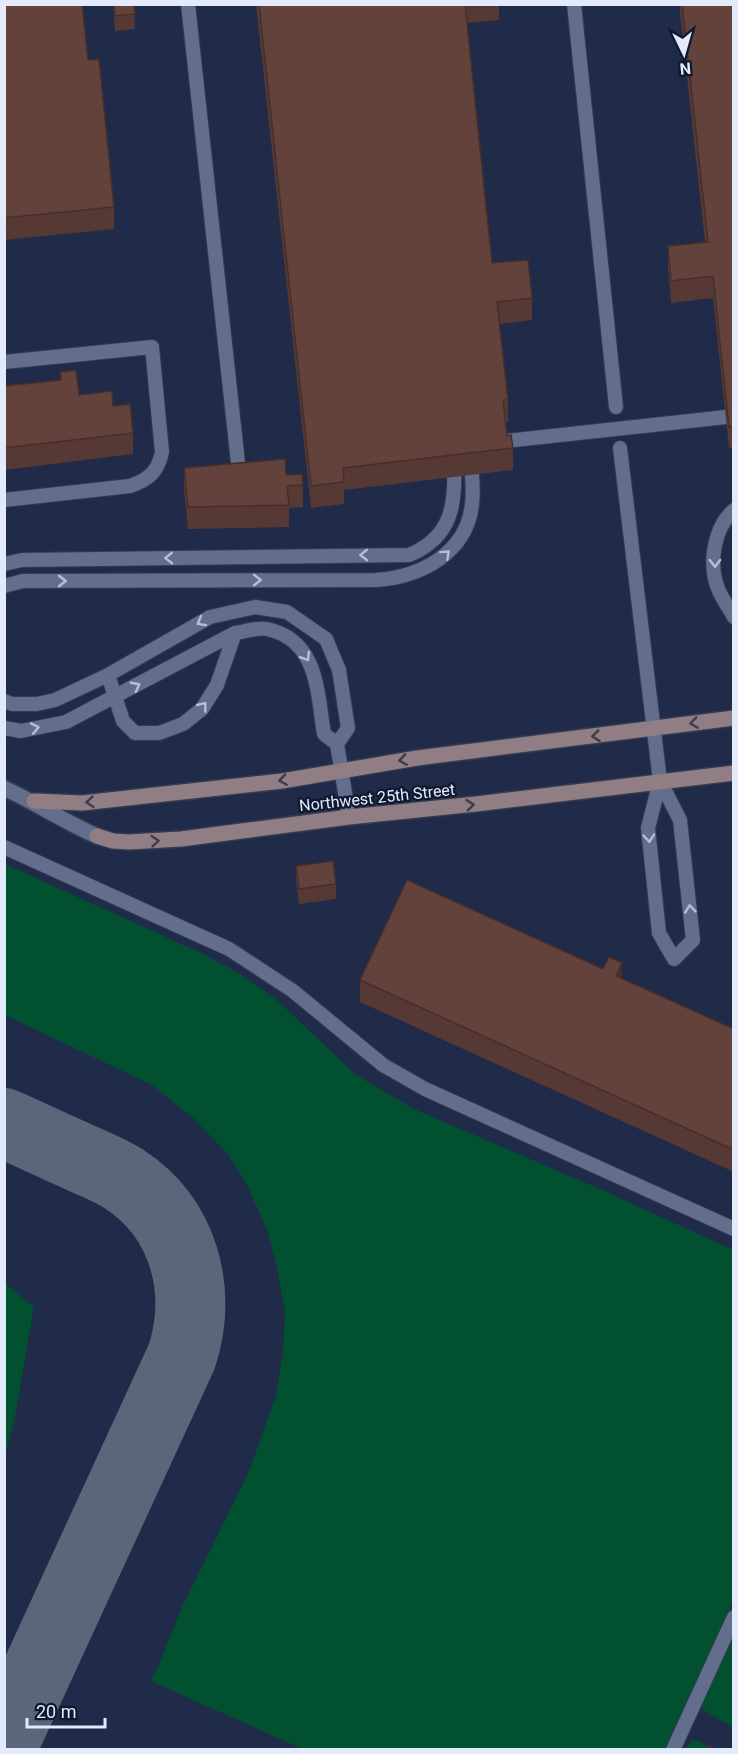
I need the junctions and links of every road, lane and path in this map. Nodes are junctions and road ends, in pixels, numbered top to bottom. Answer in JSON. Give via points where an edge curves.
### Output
{"nodes":[{"id":1,"x":188,"y":4,"type":"edge"},
{"id":2,"x":574,"y":4,"type":"edge"},
{"id":3,"x":4,"y":362,"type":"edge"},
{"id":4,"x":616,"y":407,"type":"dead end"},
{"id":5,"x":730,"y":417,"type":"edge"},
{"id":6,"x":468,"y":445,"type":"junction"},
{"id":7,"x":620,"y":448,"type":"dead end"},
{"id":8,"x":239,"y":472,"type":"edge"},
{"id":9,"x":4,"y":500,"type":"edge"},
{"id":10,"x":734,"y":510,"type":"edge"},
{"id":11,"x":4,"y":564,"type":"edge"},
{"id":12,"x":4,"y":586,"type":"edge"},
{"id":13,"x":734,"y":617,"type":"edge"},
{"id":14,"x":235,"y":633,"type":"junction"},
{"id":15,"x":108,"y":675,"type":"junction"},
{"id":16,"x":115,"y":697,"type":"junction"},
{"id":17,"x":4,"y":701,"type":"edge"},
{"id":18,"x":734,"y":718,"type":"edge"},
{"id":19,"x":4,"y":728,"type":"edge"},
{"id":20,"x":654,"y":729,"type":"junction"},
{"id":21,"x":337,"y":744,"type":"junction"},
{"id":22,"x":341,"y":770,"type":"junction"},
{"id":23,"x":734,"y":773,"type":"edge"},
{"id":24,"x":660,"y":781,"type":"junction"},
{"id":25,"x":4,"y":788,"type":"edge"},
{"id":26,"x":34,"y":801,"type":"junction"},
{"id":27,"x":349,"y":817,"type":"junction"},
{"id":28,"x":4,"y":847,"type":"edge"},
{"id":29,"x":734,"y":1229,"type":"edge"},
{"id":30,"x":734,"y":1617,"type":"edge"},
{"id":31,"x":673,"y":1749,"type":"edge"}],
"edges":[{"from":1,"to":8,"type":"lane"},
{"from":2,"to":4,"type":"lane"},
{"from":3,"to":9,"type":"lane","via":[[152,347],[162,452],[153,474],[130,486]]},
{"from":5,"to":6,"type":"lane","bridge":true},
{"from":6,"to":11,"type":"lane","one_way":true,"via":[[455,478],[453,508],[446,525],[435,540],[409,555],[22,560]]},
{"from":12,"to":6,"type":"lane","one_way":true,"via":[[23,581],[364,580],[401,576],[435,563],[455,546],[463,533],[472,505]]},
{"from":7,"to":20,"type":"lane"},
{"from":10,"to":13,"type":"lane","one_way":true,"via":[[727,515],[716,540],[713,565],[718,590]]},
{"from":16,"to":14,"type":"lane","one_way":true},
{"from":16,"to":14,"type":"lane","one_way":true,"via":[[123,721],[135,733],[159,733],[183,724],[202,709],[217,685]]},
{"from":14,"to":21,"type":"lane","one_way":true,"via":[[265,628],[295,640],[311,664],[324,734]]},
{"from":15,"to":16,"type":"lane"},
{"from":15,"to":17,"type":"lane","via":[[55,700],[37,704]]},
{"from":21,"to":15,"type":"lane","one_way":true,"via":[[348,728],[339,670],[327,639],[287,612],[255,607],[210,617]]},
{"from":19,"to":16,"type":"lane","one_way":true,"via":[[21,731],[66,722]]},
{"from":18,"to":20,"type":"street","name":"Northwest 25th Street","one_way":true},
{"from":20,"to":22,"type":"street","name":"Northwest 25th Street","one_way":true},
{"from":20,"to":24,"type":"lane"},
{"from":21,"to":22,"type":"lane"},
{"from":22,"to":26,"type":"street","name":"Northwest 25th Street","one_way":true,"via":[[82,803]]},
{"from":22,"to":27,"type":"lane"},
{"from":23,"to":24,"type":"street","name":"Northwest 25th Street"},
{"from":24,"to":24,"type":"lane","one_way":true,"via":[[648,828],[659,933],[674,958],[693,940],[680,820]]},
{"from":27,"to":24,"type":"street","name":"Northwest 25th Street","one_way":true},
{"from":25,"to":26,"type":"street","name":"Northwest 25th Street"},
{"from":26,"to":27,"type":"street","name":"Northwest 25th Street","one_way":true,"via":[[70,824],[113,841],[143,842]]},
{"from":28,"to":29,"type":"lane","via":[[229,949],[293,991],[365,1053],[417,1085]]},
{"from":30,"to":31,"type":"lane"}]}
